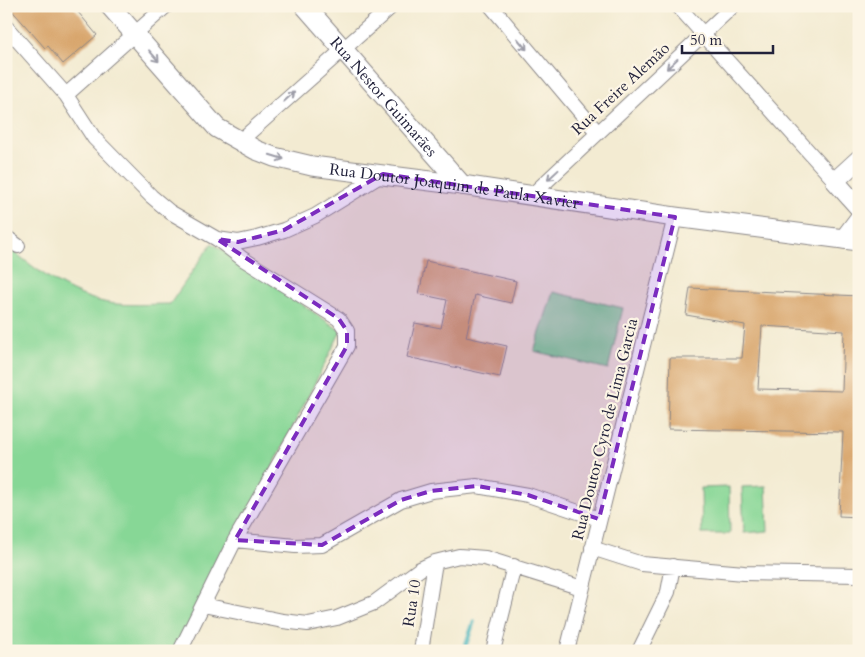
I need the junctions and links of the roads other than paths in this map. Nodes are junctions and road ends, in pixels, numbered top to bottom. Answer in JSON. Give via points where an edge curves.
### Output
{"nodes":[{"id":1,"x":110,"y":6,"type":"edge"},
{"id":2,"x":166,"y":6,"type":"edge"},
{"id":3,"x":305,"y":6,"type":"edge"},
{"id":4,"x":392,"y":6,"type":"edge"},
{"id":5,"x":491,"y":6,"type":"edge"},
{"id":6,"x":678,"y":6,"type":"edge"},
{"id":7,"x":733,"y":6,"type":"edge"},
{"id":8,"x":6,"y":27,"type":"edge"},
{"id":9,"x":703,"y":34,"type":"junction"},
{"id":10,"x":135,"y":35,"type":"junction"},
{"id":11,"x":343,"y":50,"type":"junction"},
{"id":12,"x":66,"y":95,"type":"junction"},
{"id":13,"x":598,"y":133,"type":"junction"},
{"id":14,"x":240,"y":142,"type":"junction"},
{"id":15,"x":859,"y":159,"type":"edge"},
{"id":16,"x":383,"y":174,"type":"junction"},
{"id":17,"x":835,"y":181,"type":"junction"},
{"id":18,"x":462,"y":185,"type":"junction"},
{"id":19,"x":532,"y":195,"type":"junction"},
{"id":20,"x":859,"y":208,"type":"edge"},
{"id":21,"x":675,"y":217,"type":"junction"},
{"id":22,"x":859,"y":219,"type":"edge"},
{"id":23,"x":6,"y":237,"type":"edge"},
{"id":24,"x":217,"y":240,"type":"junction"},
{"id":25,"x":851,"y":240,"type":"edge"},
{"id":26,"x":18,"y":246,"type":"dead end"},
{"id":27,"x":600,"y":519,"type":"junction"},
{"id":28,"x":235,"y":540,"type":"junction"},
{"id":29,"x":592,"y":548,"type":"junction"},
{"id":30,"x":435,"y":562,"type":"junction"},
{"id":31,"x":514,"y":566,"type":"junction"},
{"id":32,"x":673,"y":566,"type":"junction"},
{"id":33,"x":859,"y":576,"type":"edge"},
{"id":34,"x":582,"y":588,"type":"junction"},
{"id":35,"x":203,"y":605,"type":"junction"},
{"id":36,"x":420,"y":650,"type":"edge"},
{"id":37,"x":180,"y":651,"type":"edge"},
{"id":38,"x":493,"y":651,"type":"edge"},
{"id":39,"x":567,"y":651,"type":"edge"},
{"id":40,"x":639,"y":651,"type":"edge"}],
"edges":[{"from":1,"to":10,"type":"main road","name":"Rua Doutor Joaquim de Paula Xavier"},
{"from":2,"to":10,"type":"street"},
{"from":3,"to":11,"type":"main road","name":"Rua Nestor Guimarães"},
{"from":4,"to":11,"type":"street"},
{"from":5,"to":13,"type":"street","one_way":true},
{"from":6,"to":9,"type":"street"},
{"from":7,"to":9,"type":"street","name":"Rua Freire Alemão"},
{"from":8,"to":12,"type":"street"},
{"from":9,"to":13,"type":"street","name":"Rua Freire Alemão","one_way":true},
{"from":9,"to":17,"type":"street"},
{"from":10,"to":12,"type":"street"},
{"from":10,"to":14,"type":"main road","name":"Rua Doutor Joaquim de Paula Xavier","one_way":true,"via":[[217,128]]},
{"from":14,"to":11,"type":"street","one_way":true},
{"from":11,"to":18,"type":"main road","name":"Rua Nestor Guimarães"},
{"from":12,"to":24,"type":"street","via":[[94,138],[151,196],[170,212]]},
{"from":13,"to":19,"type":"street","name":"Rua Freire Alemão","one_way":true},
{"from":14,"to":16,"type":"main road","name":"Rua Doutor Joaquim de Paula Xavier","one_way":true,"via":[[274,157],[312,166]]},
{"from":15,"to":17,"type":"street"},
{"from":16,"to":18,"type":"main road","name":"Rua Doutor Joaquim de Paula Xavier"},
{"from":16,"to":24,"type":"street","via":[[315,216],[284,230],[238,242]]},
{"from":17,"to":20,"type":"street"},
{"from":18,"to":19,"type":"main road","name":"Rua Doutor Joaquim de Paula Xavier"},
{"from":19,"to":21,"type":"main road","name":"Rua Doutor Joaquim de Paula Xavier"},
{"from":21,"to":25,"type":"main road","name":"Rua Doutor Joaquim de Paula Xavier"},
{"from":21,"to":27,"type":"street","name":"Rua Doutor Cyro de Lima Garcia"},
{"from":22,"to":25,"type":"main road"},
{"from":23,"to":26,"type":"street"},
{"from":24,"to":28,"type":"street","via":[[339,320],[347,331],[347,346]]},
{"from":27,"to":28,"type":"street","via":[[528,494],[477,486],[431,490],[401,500],[322,544],[295,546]]},
{"from":27,"to":29,"type":"street","name":"Rua Doutor Cyro de Lima Garcia"},
{"from":28,"to":35,"type":"street"},
{"from":29,"to":32,"type":"street","via":[[642,564]]},
{"from":29,"to":34,"type":"street","name":"Rua Doutor Cyro de Lima Garcia"},
{"from":30,"to":31,"type":"street","via":[[460,556],[485,558]]},
{"from":30,"to":35,"type":"street","via":[[420,569],[374,603],[337,618],[308,624]]},
{"from":30,"to":36,"type":"street","name":"Rua 10"},
{"from":31,"to":34,"type":"street"},
{"from":31,"to":38,"type":"street"},
{"from":32,"to":33,"type":"street","via":[[744,573]]},
{"from":32,"to":40,"type":"street","via":[[668,592]]},
{"from":34,"to":39,"type":"street","name":"Rua Doutor Cyro de Lima Garcia"},
{"from":35,"to":37,"type":"street"}]}
